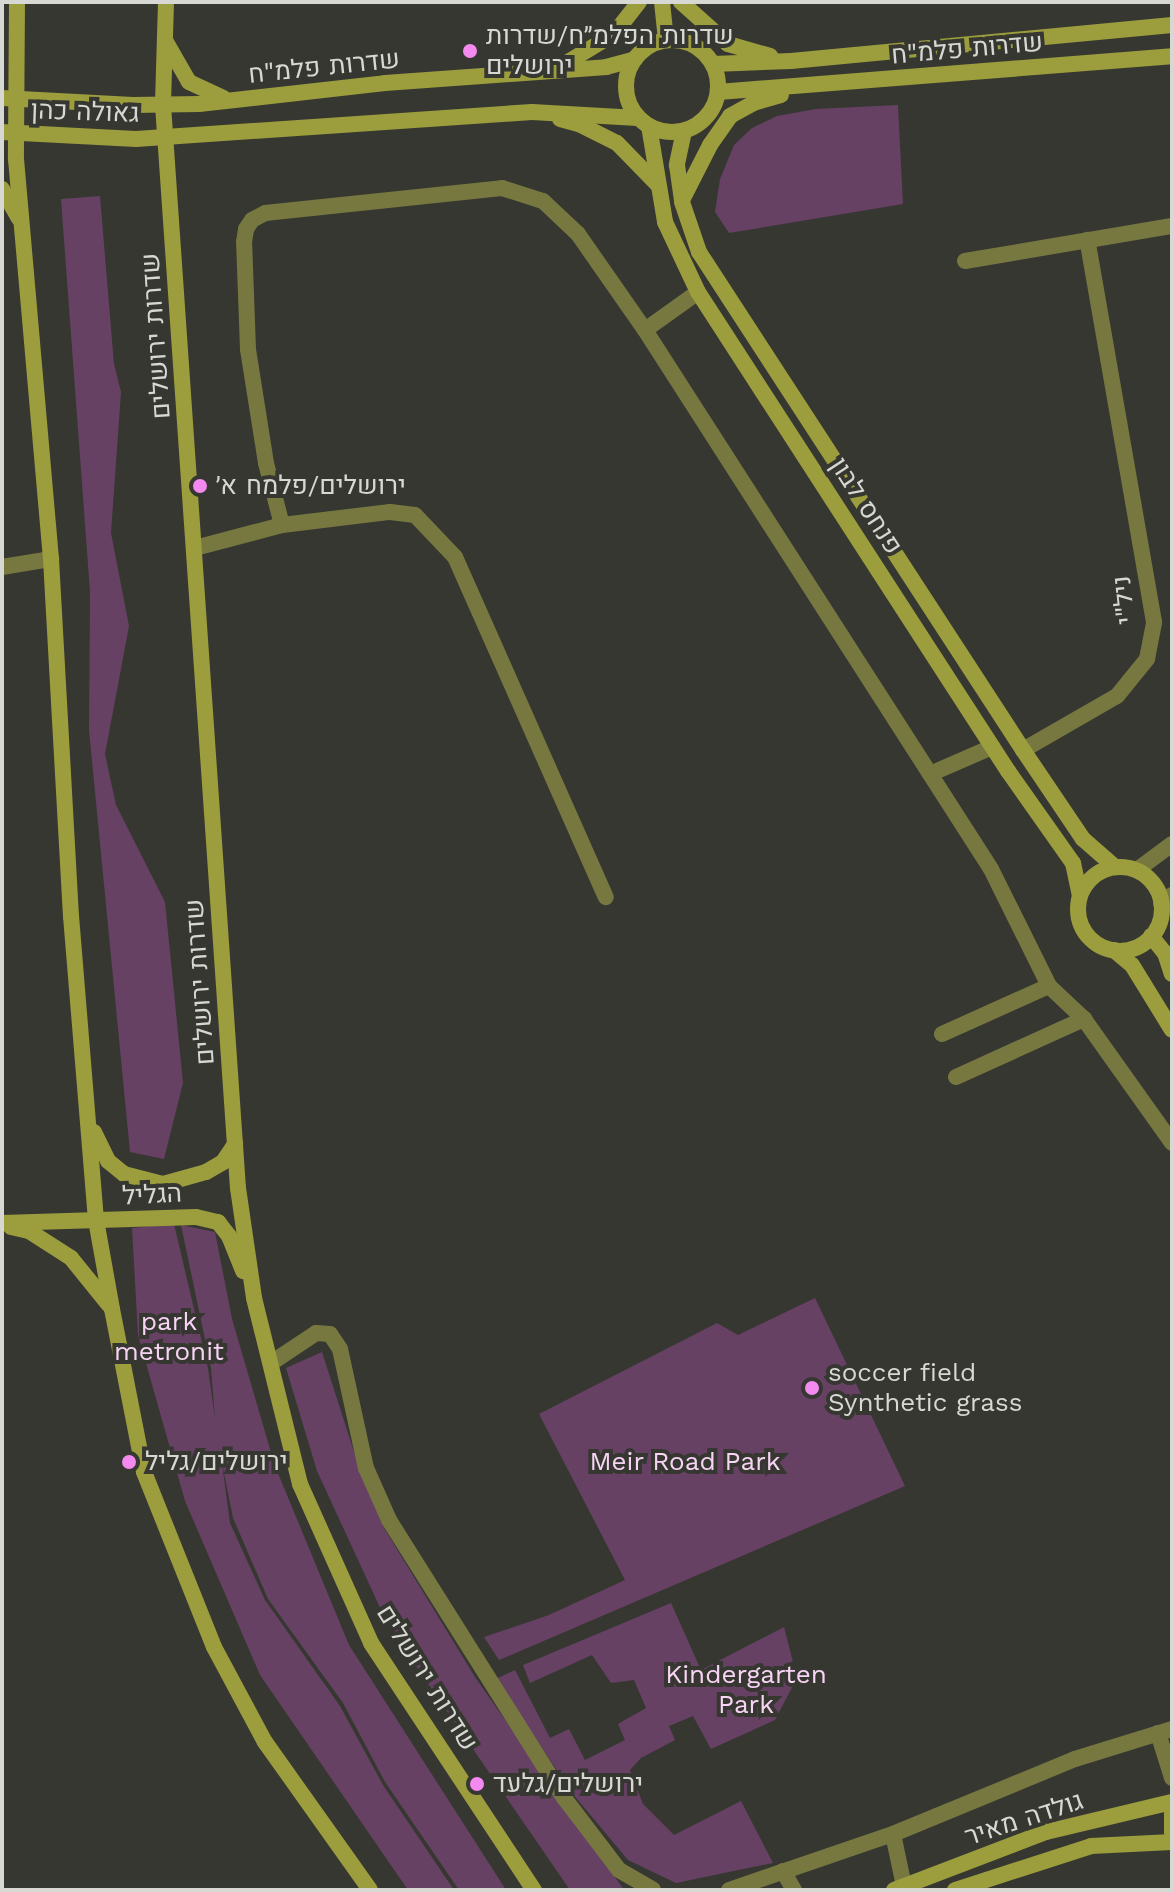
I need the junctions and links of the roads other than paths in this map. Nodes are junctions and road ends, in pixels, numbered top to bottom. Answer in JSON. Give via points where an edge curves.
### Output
{"nodes":[{"id":1,"x":166,"y":2,"type":"edge"},
{"id":2,"x":639,"y":2,"type":"edge"},
{"id":3,"x":662,"y":2,"type":"edge"},
{"id":4,"x":681,"y":2,"type":"edge"},
{"id":5,"x":17,"y":4,"type":"edge"},
{"id":6,"x":1172,"y":25,"type":"edge"},
{"id":7,"x":163,"y":33,"type":"junction"},
{"id":8,"x":666,"y":40,"type":"junction"},
{"id":9,"x":2,"y":41,"type":"edge"},
{"id":10,"x":1172,"y":56,"type":"edge"},
{"id":11,"x":635,"y":59,"type":"junction"},
{"id":12,"x":791,"y":61,"type":"junction"},
{"id":13,"x":713,"y":64,"type":"junction"},
{"id":14,"x":553,"y":70,"type":"junction"},
{"id":15,"x":851,"y":84,"type":"junction"},
{"id":16,"x":718,"y":92,"type":"junction"},
{"id":17,"x":9,"y":99,"type":"edge"},
{"id":18,"x":229,"y":101,"type":"junction"},
{"id":19,"x":163,"y":105,"type":"junction"},
{"id":20,"x":532,"y":112,"type":"junction"},
{"id":21,"x":644,"y":122,"type":"junction"},
{"id":22,"x":684,"y":131,"type":"junction"},
{"id":23,"x":9,"y":132,"type":"edge"},
{"id":24,"x":166,"y":137,"type":"junction"},
{"id":25,"x":658,"y":186,"type":"junction"},
{"id":26,"x":2,"y":189,"type":"edge"},
{"id":27,"x":682,"y":202,"type":"junction"},
{"id":28,"x":21,"y":222,"type":"junction"},
{"id":29,"x":1172,"y":226,"type":"edge"},
{"id":30,"x":1087,"y":240,"type":"junction"},
{"id":31,"x":965,"y":261,"type":"dead end"},
{"id":32,"x":698,"y":292,"type":"junction"},
{"id":33,"x":645,"y":330,"type":"junction"},
{"id":34,"x":282,"y":525,"type":"junction"},
{"id":35,"x":195,"y":548,"type":"junction"},
{"id":36,"x":51,"y":559,"type":"junction"},
{"id":37,"x":2,"y":567,"type":"edge"},
{"id":38,"x":992,"y":747,"type":"junction"},
{"id":39,"x":1023,"y":750,"type":"junction"},
{"id":40,"x":930,"y":774,"type":"junction"},
{"id":41,"x":1172,"y":844,"type":"edge"},
{"id":42,"x":1115,"y":867,"type":"junction"},
{"id":43,"x":1137,"y":870,"type":"junction"},
{"id":44,"x":1080,"y":895,"type":"junction"},
{"id":45,"x":606,"y":897,"type":"dead end"},
{"id":46,"x":1167,"y":899,"type":"edge"},
{"id":47,"x":1151,"y":936,"type":"junction"},
{"id":48,"x":1114,"y":950,"type":"junction"},
{"id":49,"x":1172,"y":974,"type":"edge"},
{"id":50,"x":1049,"y":986,"type":"junction"},
{"id":51,"x":1084,"y":1019,"type":"junction"},
{"id":52,"x":1172,"y":1030,"type":"edge"},
{"id":53,"x":942,"y":1034,"type":"dead end"},
{"id":54,"x":956,"y":1077,"type":"dead end"},
{"id":55,"x":88,"y":1116,"type":"junction"},
{"id":56,"x":1167,"y":1123,"type":"edge"},
{"id":57,"x":1172,"y":1143,"type":"edge"},
{"id":58,"x":235,"y":1144,"type":"junction"},
{"id":59,"x":96,"y":1220,"type":"junction"},
{"id":60,"x":2,"y":1224,"type":"edge"},
{"id":61,"x":254,"y":1298,"type":"junction"},
{"id":62,"x":112,"y":1309,"type":"junction"},
{"id":63,"x":271,"y":1363,"type":"junction"},
{"id":64,"x":1165,"y":1731,"type":"edge"},
{"id":65,"x":1172,"y":1778,"type":"edge"},
{"id":66,"x":1172,"y":1802,"type":"edge"},
{"id":67,"x":1172,"y":1809,"type":"edge"},
{"id":68,"x":1172,"y":1833,"type":"edge"},
{"id":69,"x":893,"y":1834,"type":"junction"},
{"id":70,"x":1172,"y":1842,"type":"edge"},
{"id":71,"x":783,"y":1871,"type":"junction"},
{"id":72,"x":899,"y":1888,"type":"edge"},
{"id":73,"x":370,"y":1890,"type":"edge"},
{"id":74,"x":534,"y":1890,"type":"edge"},
{"id":75,"x":653,"y":1890,"type":"edge"},
{"id":76,"x":729,"y":1890,"type":"edge"},
{"id":77,"x":794,"y":1890,"type":"edge"},
{"id":78,"x":955,"y":1890,"type":"edge"}],
"edges":[{"from":1,"to":7,"type":"street","name":"שדרות ירושלים"},
{"from":2,"to":14,"type":"street","via":[[614,34]]},
{"from":3,"to":8,"type":"street"},
{"from":4,"to":12,"type":"street","via":[[728,44]]},
{"from":5,"to":9,"type":"street"},
{"from":5,"to":17,"type":"street"},
{"from":6,"to":12,"type":"street","name":"שדרות פלמ\"ח"},
{"from":7,"to":18,"type":"street","via":[[189,82]]},
{"from":7,"to":19,"type":"street","name":"שדרות ירושלים"},
{"from":8,"to":11,"type":"street"},
{"from":8,"to":13,"type":"street","via":[[693,45]]},
{"from":10,"to":15,"type":"street","name":"שדרות פלמ\"ח"},
{"from":11,"to":14,"type":"street","name":"שדרות פלמ\"ח","via":[[606,67]]},
{"from":11,"to":21,"type":"street","via":[[626,82],[631,107]]},
{"from":12,"to":13,"type":"street","name":"שדרות פלמ\"ח"},
{"from":13,"to":16,"type":"street"},
{"from":14,"to":18,"type":"street","name":"שדרות פלמ\"ח"},
{"from":15,"to":16,"type":"street","name":"שדרות פלמ\"ח"},
{"from":15,"to":27,"type":"street","via":[[776,96],[730,116]]},
{"from":16,"to":22,"type":"street","via":[[704,120]]},
{"from":17,"to":19,"type":"street","name":"שדרות פלמ\"ח"},
{"from":17,"to":23,"type":"street"},
{"from":18,"to":19,"type":"street","name":"שדרות פלמ\"ח"},
{"from":19,"to":24,"type":"street","name":"שדרות ירושלים"},
{"from":20,"to":21,"type":"street"},
{"from":20,"to":24,"type":"street"},
{"from":20,"to":25,"type":"street","via":[[600,133],[617,143]]},
{"from":21,"to":22,"type":"street","via":[[663,132]]},
{"from":21,"to":25,"type":"street","name":"פנחס לבון"},
{"from":22,"to":27,"type":"street","name":"פנחס לבון","via":[[677,165]]},
{"from":23,"to":24,"type":"street","name":"גאולה כהן","via":[[82,139]]},
{"from":23,"to":28,"type":"street"},
{"from":24,"to":35,"type":"street","name":"שדרות ירושלים"},
{"from":25,"to":32,"type":"street","name":"פנחס לבון","via":[[665,222]]},
{"from":26,"to":28,"type":"street"},
{"from":27,"to":39,"type":"street","name":"פנחס לבון","via":[[699,252],[728,300]]},
{"from":28,"to":36,"type":"street"},
{"from":29,"to":30,"type":"street"},
{"from":30,"to":31,"type":"street"},
{"from":30,"to":39,"type":"street","name":"ניל\"י","via":[[1154,622],[1147,659],[1117,696]]},
{"from":32,"to":33,"type":"street"},
{"from":32,"to":38,"type":"street","name":"פנחס לבון"},
{"from":33,"to":34,"type":"street","via":[[578,234],[543,201],[502,188],[265,213],[252,220],[244,242],[248,349]]},
{"from":33,"to":40,"type":"street"},
{"from":34,"to":35,"type":"street"},
{"from":34,"to":45,"type":"street","via":[[390,512],[415,515],[437,536],[455,557]]},
{"from":35,"to":58,"type":"street","name":"שדרות ירושלים"},
{"from":36,"to":37,"type":"street"},
{"from":36,"to":55,"type":"street"},
{"from":38,"to":40,"type":"street"},
{"from":38,"to":44,"type":"street","name":"פנחס לבון","via":[[1073,863]]},
{"from":39,"to":42,"type":"street","name":"פנחס לבון","via":[[1083,839]]},
{"from":40,"to":50,"type":"street","via":[[991,869]]},
{"from":41,"to":43,"type":"street"},
{"from":42,"to":43,"type":"street"},
{"from":42,"to":44,"type":"street","via":[[1093,875]]},
{"from":43,"to":46,"type":"street"},
{"from":44,"to":48,"type":"street","via":[[1078,919],[1084,931]]},
{"from":46,"to":47,"type":"street"},
{"from":47,"to":48,"type":"street","via":[[1128,950]]},
{"from":47,"to":49,"type":"street","via":[[1165,953]]},
{"from":48,"to":52,"type":"street","via":[[1132,965]]},
{"from":50,"to":51,"type":"street"},
{"from":50,"to":53,"type":"street"},
{"from":51,"to":54,"type":"street"},
{"from":51,"to":56,"type":"street"},
{"from":55,"to":58,"type":"street","via":[[108,1161],[140,1180],[174,1183],[206,1172],[223,1162]]},
{"from":55,"to":59,"type":"street"},
{"from":56,"to":57,"type":"street"},
{"from":58,"to":61,"type":"street","name":"שדרות ירושלים"},
{"from":59,"to":60,"type":"street","name":"הגליל"},
{"from":59,"to":61,"type":"street","name":"הגליל","via":[[196,1217],[218,1222]]},
{"from":59,"to":62,"type":"street"},
{"from":60,"to":62,"type":"street","name":"הגליל","via":[[29,1231],[71,1258]]},
{"from":61,"to":63,"type":"street","name":"שדרות ירושלים"},
{"from":62,"to":73,"type":"street","via":[[144,1472],[214,1647],[265,1742]]},
{"from":63,"to":74,"type":"street","name":"שדרות ירושלים","via":[[300,1484],[371,1643]]},
{"from":63,"to":75,"type":"street","via":[[316,1333],[330,1334],[340,1349],[366,1468],[389,1520],[565,1799],[619,1870]]},
{"from":64,"to":65,"type":"street"},
{"from":64,"to":69,"type":"street","via":[[1075,1759]]},
{"from":66,"to":72,"type":"street","name":"גולדה מאיר","via":[[1046,1832]]},
{"from":67,"to":68,"type":"street"},
{"from":69,"to":71,"type":"street"},
{"from":69,"to":72,"type":"street"},
{"from":70,"to":78,"type":"street","name":"גולדה מאיר","via":[[1091,1846]]},
{"from":71,"to":76,"type":"street"},
{"from":71,"to":77,"type":"street"}]}
